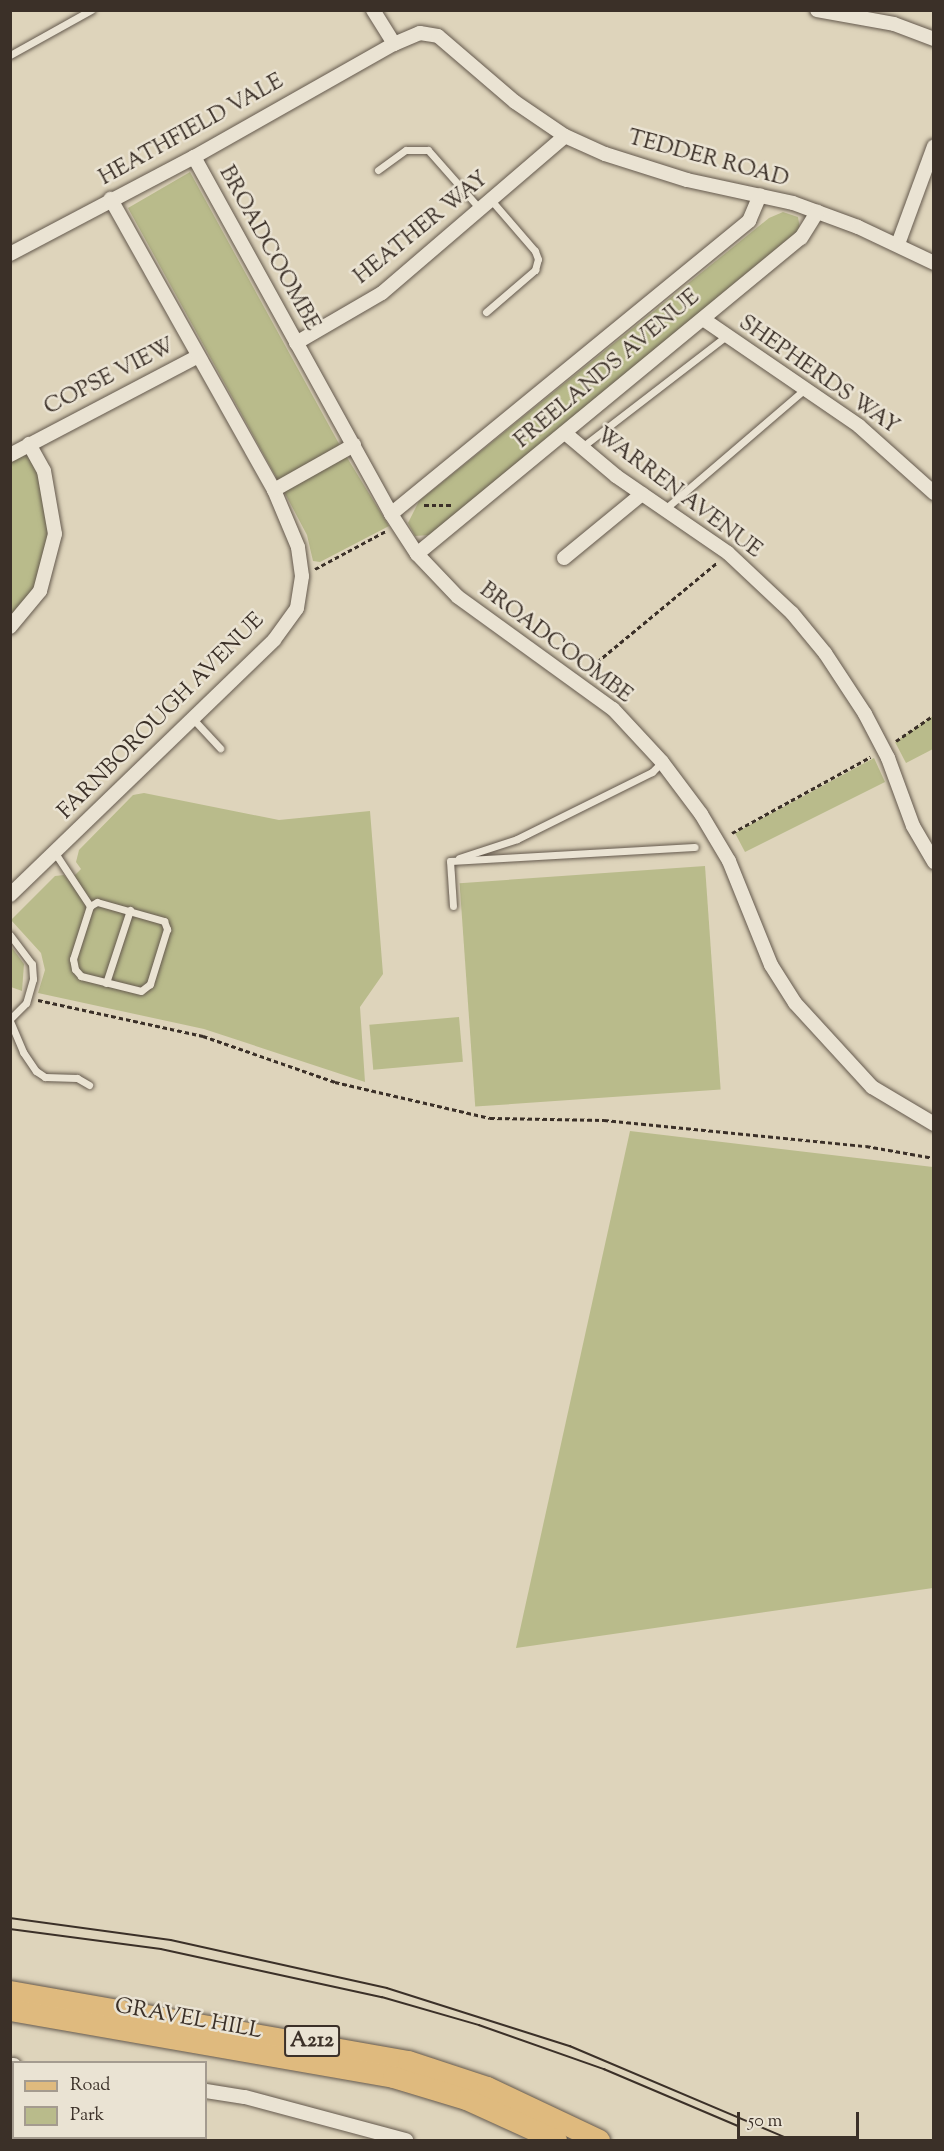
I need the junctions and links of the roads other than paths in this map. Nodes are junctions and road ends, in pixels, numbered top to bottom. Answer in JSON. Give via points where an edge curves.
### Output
{"nodes":[{"id":1,"x":91,"y":10,"type":"edge"},
{"id":2,"x":373,"y":10,"type":"edge"},
{"id":3,"x":817,"y":10,"type":"edge"},
{"id":4,"x":933,"y":39,"type":"edge"},
{"id":5,"x":394,"y":44,"type":"junction"},
{"id":6,"x":10,"y":55,"type":"edge"},
{"id":7,"x":566,"y":136,"type":"junction"},
{"id":8,"x":933,"y":146,"type":"edge"},
{"id":9,"x":194,"y":157,"type":"junction"},
{"id":10,"x":378,"y":170,"type":"dead end"},
{"id":11,"x":760,"y":195,"type":"junction"},
{"id":12,"x":111,"y":199,"type":"junction"},
{"id":13,"x":485,"y":205,"type":"junction"},
{"id":14,"x":817,"y":212,"type":"junction"},
{"id":15,"x":898,"y":244,"type":"junction"},
{"id":16,"x":10,"y":254,"type":"edge"},
{"id":17,"x":933,"y":262,"type":"edge"},
{"id":18,"x":486,"y":312,"type":"dead end"},
{"id":19,"x":703,"y":319,"type":"junction"},
{"id":20,"x":725,"y":337,"type":"junction"},
{"id":21,"x":296,"y":344,"type":"junction"},
{"id":22,"x":197,"y":357,"type":"junction"},
{"id":23,"x":806,"y":388,"type":"junction"},
{"id":24,"x":565,"y":433,"type":"junction"},
{"id":25,"x":29,"y":444,"type":"junction"},
{"id":26,"x":354,"y":445,"type":"junction"},
{"id":27,"x":581,"y":448,"type":"junction"},
{"id":28,"x":10,"y":455,"type":"edge"},
{"id":29,"x":274,"y":490,"type":"junction"},
{"id":30,"x":933,"y":493,"type":"edge"},
{"id":31,"x":642,"y":494,"type":"junction"},
{"id":32,"x":665,"y":509,"type":"junction"},
{"id":33,"x":397,"y":514,"type":"junction"},
{"id":34,"x":417,"y":554,"type":"junction"},
{"id":35,"x":564,"y":558,"type":"dead end"},
{"id":36,"x":10,"y":627,"type":"edge"},
{"id":37,"x":193,"y":719,"type":"junction"},
{"id":38,"x":220,"y":748,"type":"dead end"},
{"id":39,"x":662,"y":762,"type":"junction"},
{"id":40,"x":695,"y":847,"type":"dead end"},
{"id":41,"x":55,"y":853,"type":"junction"},
{"id":42,"x":450,"y":861,"type":"junction"},
{"id":43,"x":933,"y":862,"type":"edge"},
{"id":44,"x":10,"y":896,"type":"edge"},
{"id":45,"x":90,"y":906,"type":"junction"},
{"id":46,"x":453,"y":906,"type":"dead end"},
{"id":47,"x":130,"y":910,"type":"junction"},
{"id":48,"x":10,"y":935,"type":"edge"},
{"id":49,"x":106,"y":983,"type":"junction"},
{"id":50,"x":10,"y":1020,"type":"edge"},
{"id":51,"x":89,"y":1085,"type":"dead end"},
{"id":52,"x":933,"y":1124,"type":"edge"},
{"id":53,"x":10,"y":1991,"type":"edge"},
{"id":54,"x":10,"y":2010,"type":"edge"},
{"id":55,"x":207,"y":2091,"type":"edge"},
{"id":56,"x":406,"y":2140,"type":"edge"},
{"id":57,"x":556,"y":2140,"type":"edge"},
{"id":58,"x":599,"y":2140,"type":"edge"}],
"edges":[{"from":1,"to":6,"type":"lane"},
{"from":2,"to":5,"type":"street"},
{"from":3,"to":4,"type":"street","via":[[894,24]]},
{"from":5,"to":7,"type":"street","name":"TEDDER ROAD","via":[[420,33],[438,36],[478,73]]},
{"from":5,"to":9,"type":"street","name":"HEATHFIELD VALE"},
{"from":7,"to":11,"type":"street","name":"TEDDER ROAD","via":[[645,169]]},
{"from":7,"to":13,"type":"street","name":"HEATHER WAY"},
{"from":8,"to":15,"type":"street"},
{"from":9,"to":12,"type":"street","name":"HEATHFIELD VALE"},
{"from":9,"to":21,"type":"street","name":"BROADCOOMBE"},
{"from":10,"to":13,"type":"lane","via":[[406,150],[428,150]]},
{"from":11,"to":14,"type":"street","name":"TEDDER ROAD"},
{"from":11,"to":33,"type":"street","name":"FREELANDS AVENUE","via":[[749,221]]},
{"from":12,"to":16,"type":"street","name":"HEATHFIELD VALE"},
{"from":12,"to":22,"type":"street","name":"FARNBOROUGH AVENUE"},
{"from":13,"to":18,"type":"lane","via":[[535,251],[538,259],[535,270]]},
{"from":13,"to":21,"type":"street","name":"HEATHER WAY","via":[[382,293]]},
{"from":14,"to":15,"type":"street","name":"TEDDER ROAD"},
{"from":14,"to":19,"type":"street","name":"FREELANDS AVENUE","via":[[801,238]]},
{"from":15,"to":17,"type":"street","name":"TEDDER ROAD"},
{"from":19,"to":20,"type":"street","name":"SHEPHERDS WAY"},
{"from":19,"to":24,"type":"street","name":"FREELANDS AVENUE"},
{"from":20,"to":23,"type":"street","name":"SHEPHERDS WAY"},
{"from":20,"to":27,"type":"lane"},
{"from":21,"to":26,"type":"street","name":"BROADCOOMBE"},
{"from":22,"to":25,"type":"street","name":"COPSE VIEW"},
{"from":22,"to":29,"type":"street","name":"FARNBOROUGH AVENUE"},
{"from":23,"to":30,"type":"street","name":"SHEPHERDS WAY","via":[[900,460]]},
{"from":23,"to":32,"type":"lane"},
{"from":24,"to":27,"type":"street","name":"WARREN AVENUE"},
{"from":24,"to":34,"type":"street","name":"FREELANDS AVENUE"},
{"from":25,"to":28,"type":"street","name":"COPSE VIEW"},
{"from":25,"to":36,"type":"street","via":[[44,471],[55,534],[40,591]]},
{"from":26,"to":29,"type":"street"},
{"from":26,"to":33,"type":"street","name":"BROADCOOMBE"},
{"from":27,"to":31,"type":"street","name":"WARREN AVENUE"},
{"from":29,"to":37,"type":"street","name":"FARNBOROUGH AVENUE","via":[[298,548],[302,576],[297,608],[274,640]]},
{"from":31,"to":32,"type":"street","name":"WARREN AVENUE"},
{"from":31,"to":35,"type":"street"},
{"from":32,"to":43,"type":"street","name":"WARREN AVENUE","via":[[728,553],[792,612],[825,653],[852,691],[884,750],[913,826]]},
{"from":33,"to":34,"type":"street","name":"BROADCOOMBE"},
{"from":34,"to":39,"type":"street","name":"BROADCOOMBE","via":[[458,597],[613,710]]},
{"from":37,"to":38,"type":"lane"},
{"from":37,"to":41,"type":"street","name":"FARNBOROUGH AVENUE"},
{"from":39,"to":42,"type":"lane","via":[[652,772],[525,835]]},
{"from":39,"to":52,"type":"street","name":"BROADCOOMBE","via":[[701,814],[729,861],[771,965],[795,1003],[872,1087]]},
{"from":40,"to":42,"type":"lane"},
{"from":41,"to":44,"type":"street","name":"FARNBOROUGH AVENUE"},
{"from":41,"to":45,"type":"lane"},
{"from":42,"to":46,"type":"lane"},
{"from":45,"to":47,"type":"lane","via":[[97,902]]},
{"from":45,"to":49,"type":"lane","via":[[74,959],[75,969],[81,976]]},
{"from":47,"to":49,"type":"lane"},
{"from":47,"to":49,"type":"lane","via":[[164,921],[167,929],[150,984],[141,991]]},
{"from":48,"to":50,"type":"lane","via":[[32,964],[28,998],[21,1012]]},
{"from":50,"to":51,"type":"lane","via":[[36,1071],[54,1079],[76,1078]]},
{"from":53,"to":58,"type":"main road","name":"GRAVEL HILL","number":"A212","via":[[408,2061],[487,2087]]},
{"from":54,"to":57,"type":"main road","name":"GRAVEL HILL","number":"A212","via":[[393,2077],[466,2099]]},
{"from":55,"to":56,"type":"street","via":[[244,2097]]}]}
